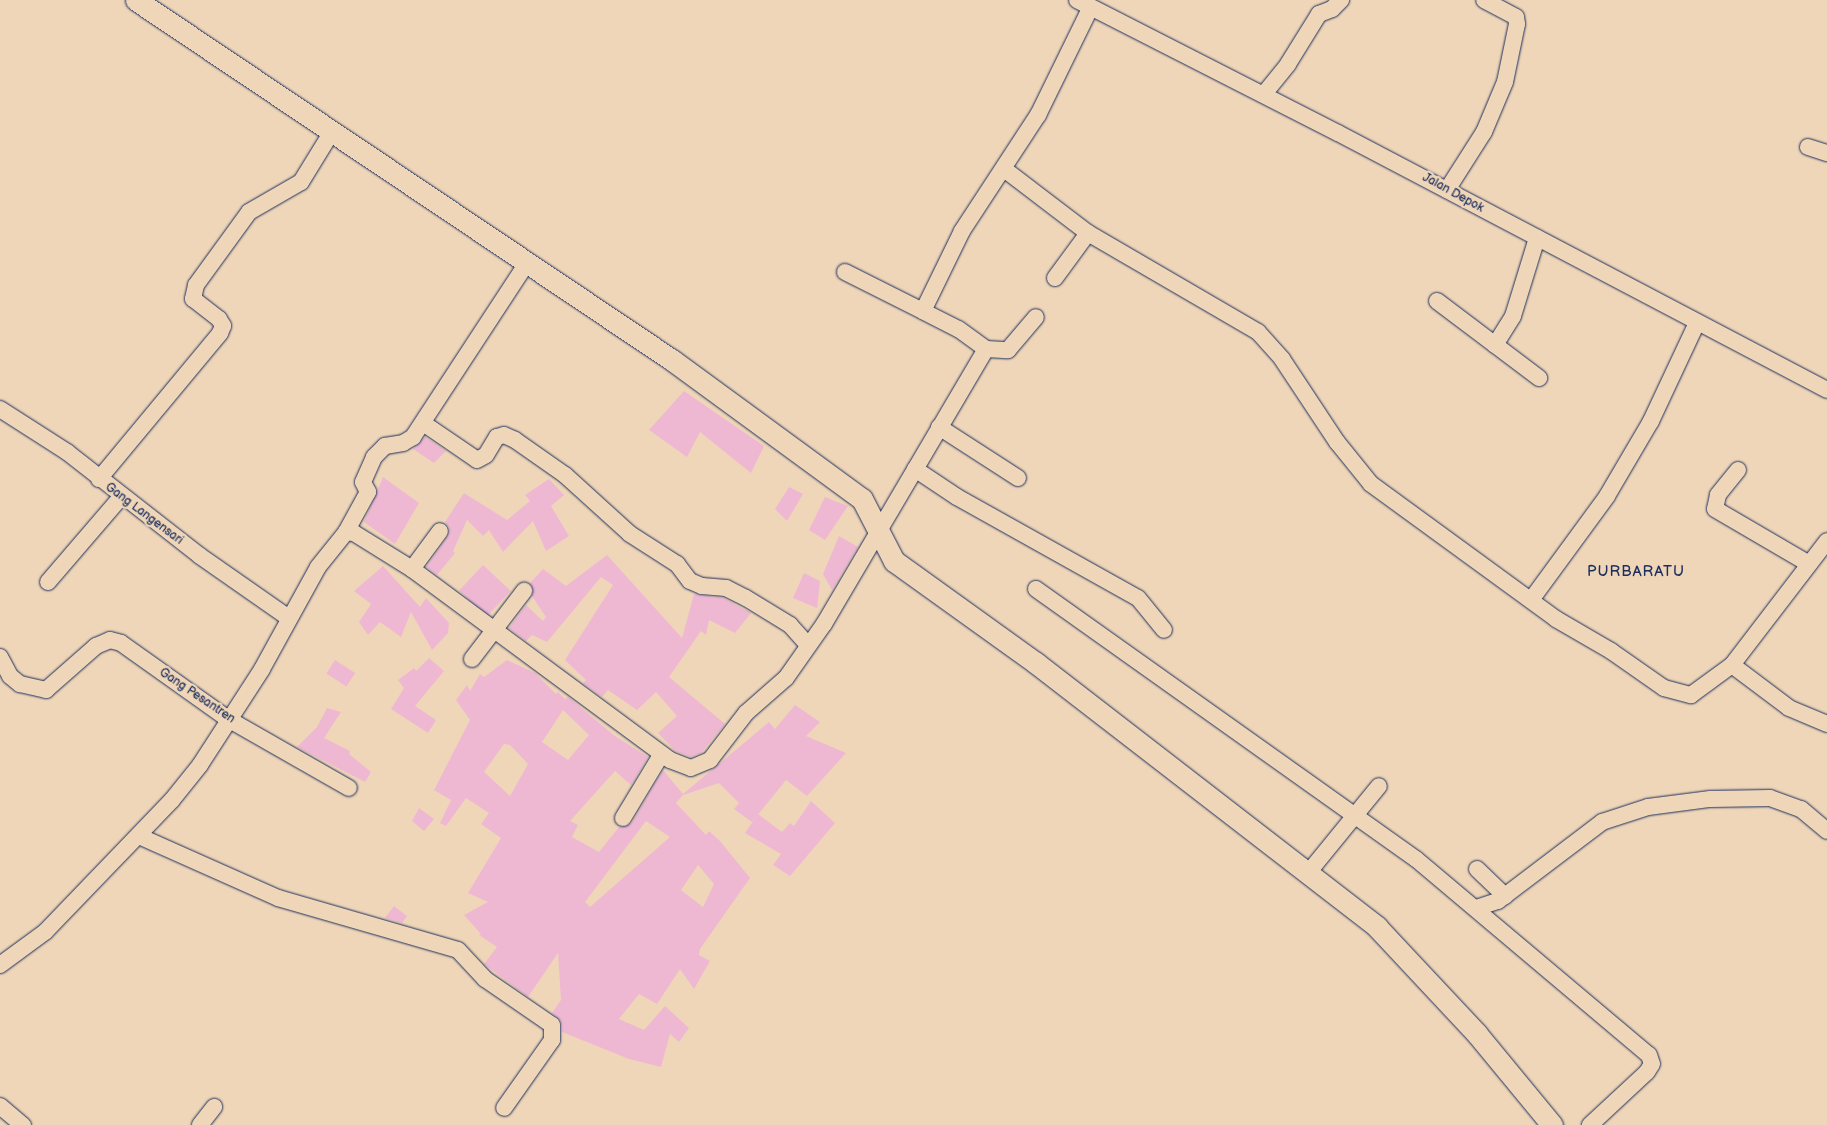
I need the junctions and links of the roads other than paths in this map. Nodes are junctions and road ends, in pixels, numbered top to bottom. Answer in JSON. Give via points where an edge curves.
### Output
{"nodes":[{"id":1,"x":136,"y":0,"type":"edge"},
{"id":2,"x":1341,"y":0,"type":"edge"},
{"id":3,"x":1484,"y":0,"type":"edge"},
{"id":4,"x":1083,"y":5,"type":"edge"},
{"id":5,"x":1264,"y":94,"type":"junction"},
{"id":6,"x":333,"y":130,"type":"junction"},
{"id":7,"x":1808,"y":147,"type":"dead end"},
{"id":8,"x":1827,"y":153,"type":"edge"},
{"id":9,"x":1004,"y":169,"type":"junction"},
{"id":10,"x":1447,"y":190,"type":"junction"},
{"id":11,"x":1088,"y":233,"type":"junction"},
{"id":12,"x":1537,"y":238,"type":"junction"},
{"id":13,"x":527,"y":263,"type":"junction"},
{"id":14,"x":845,"y":272,"type":"dead end"},
{"id":15,"x":1055,"y":278,"type":"dead end"},
{"id":16,"x":1437,"y":301,"type":"dead end"},
{"id":17,"x":923,"y":311,"type":"junction"},
{"id":18,"x":1036,"y":316,"type":"dead end"},
{"id":19,"x":1697,"y":323,"type":"junction"},
{"id":20,"x":1495,"y":345,"type":"junction"},
{"id":21,"x":986,"y":349,"type":"junction"},
{"id":22,"x":1539,"y":378,"type":"dead end"},
{"id":23,"x":1827,"y":390,"type":"edge"},
{"id":24,"x":0,"y":409,"type":"edge"},
{"id":25,"x":423,"y":423,"type":"junction"},
{"id":26,"x":939,"y":426,"type":"junction"},
{"id":27,"x":915,"y":469,"type":"junction"},
{"id":28,"x":1738,"y":470,"type":"dead end"},
{"id":29,"x":1018,"y":478,"type":"dead end"},
{"id":30,"x":99,"y":479,"type":"junction"},
{"id":31,"x":122,"y":496,"type":"junction"},
{"id":32,"x":440,"y":531,"type":"dead end"},
{"id":33,"x":346,"y":532,"type":"junction"},
{"id":34,"x":877,"y":533,"type":"junction"},
{"id":35,"x":1827,"y":540,"type":"edge"},
{"id":36,"x":1809,"y":564,"type":"junction"},
{"id":37,"x":412,"y":569,"type":"junction"},
{"id":38,"x":48,"y":582,"type":"dead end"},
{"id":39,"x":1036,"y":589,"type":"dead end"},
{"id":40,"x":524,"y":591,"type":"dead end"},
{"id":41,"x":1531,"y":600,"type":"junction"},
{"id":42,"x":289,"y":618,"type":"junction"},
{"id":43,"x":495,"y":629,"type":"junction"},
{"id":44,"x":1164,"y":630,"type":"dead end"},
{"id":45,"x":808,"y":645,"type":"junction"},
{"id":46,"x":0,"y":657,"type":"edge"},
{"id":47,"x":472,"y":659,"type":"dead end"},
{"id":48,"x":1732,"y":665,"type":"junction"},
{"id":49,"x":228,"y":719,"type":"junction"},
{"id":50,"x":1827,"y":724,"type":"edge"},
{"id":51,"x":662,"y":755,"type":"junction"},
{"id":52,"x":1380,"y":786,"type":"dead end"},
{"id":53,"x":349,"y":788,"type":"dead end"},
{"id":54,"x":1358,"y":812,"type":"junction"},
{"id":55,"x":623,"y":818,"type":"dead end"},
{"id":56,"x":1827,"y":831,"type":"edge"},
{"id":57,"x":141,"y":837,"type":"junction"},
{"id":58,"x":1477,"y":869,"type":"dead end"},
{"id":59,"x":1308,"y":873,"type":"junction"},
{"id":60,"x":1500,"y":891,"type":"junction"},
{"id":61,"x":1476,"y":908,"type":"junction"},
{"id":62,"x":0,"y":965,"type":"edge"},
{"id":63,"x":0,"y":1106,"type":"edge"},
{"id":64,"x":214,"y":1107,"type":"dead end"},
{"id":65,"x":504,"y":1108,"type":"dead end"},
{"id":66,"x":23,"y":1125,"type":"edge"},
{"id":67,"x":200,"y":1125,"type":"edge"},
{"id":68,"x":1552,"y":1125,"type":"edge"},
{"id":69,"x":1590,"y":1125,"type":"edge"}],
"edges":[{"from":1,"to":6,"type":"street"},
{"from":2,"to":5,"type":"street","via":[[1332,9],[1319,14],[1288,64]]},
{"from":3,"to":10,"type":"street","via":[[1516,17],[1517,24],[1505,82],[1484,132]]},
{"from":4,"to":5,"type":"street","name":"Jalan Depok"},
{"from":4,"to":9,"type":"street","via":[[1038,115]]},
{"from":5,"to":10,"type":"street","name":"Jalan Depok"},
{"from":6,"to":13,"type":"street"},
{"from":6,"to":30,"type":"street","via":[[301,182],[249,212],[196,285],[193,299],[219,319],[223,326],[220,333]]},
{"from":7,"to":8,"type":"street"},
{"from":9,"to":11,"type":"street"},
{"from":9,"to":17,"type":"street","via":[[958,239]]},
{"from":10,"to":12,"type":"street","name":"Jalan Depok"},
{"from":11,"to":15,"type":"street"},
{"from":11,"to":41,"type":"street","via":[[1258,332],[1282,359],[1337,442],[1371,484]]},
{"from":12,"to":19,"type":"street","name":"Jalan Depok"},
{"from":12,"to":20,"type":"street","via":[[1513,316]]},
{"from":13,"to":25,"type":"street"},
{"from":13,"to":34,"type":"street","via":[[672,360],[862,499],[873,517]]},
{"from":14,"to":17,"type":"street"},
{"from":16,"to":20,"type":"street"},
{"from":17,"to":21,"type":"street","via":[[958,329]]},
{"from":18,"to":21,"type":"street","via":[[1008,350]]},
{"from":19,"to":23,"type":"street","name":"Jalan Depok"},
{"from":19,"to":41,"type":"street","via":[[1650,421],[1607,496]]},
{"from":20,"to":22,"type":"street"},
{"from":21,"to":26,"type":"street"},
{"from":24,"to":30,"type":"street","name":"Gang Langensari","via":[[67,452]]},
{"from":25,"to":33,"type":"street","via":[[408,440],[385,446],[374,457],[364,477],[368,492]]},
{"from":25,"to":45,"type":"street","via":[[477,460],[486,455],[497,436],[515,440],[565,475],[630,534],[677,564],[690,581],[726,588],[746,598],[790,625]]},
{"from":26,"to":27,"type":"street"},
{"from":26,"to":29,"type":"street"},
{"from":27,"to":34,"type":"street"},
{"from":27,"to":44,"type":"street","via":[[957,497],[1138,598]]},
{"from":28,"to":36,"type":"street","via":[[1718,496],[1715,509]]},
{"from":30,"to":31,"type":"street","name":"Gang Langensari"},
{"from":31,"to":38,"type":"street"},
{"from":31,"to":42,"type":"street","name":"Gang Langensari"},
{"from":32,"to":37,"type":"street"},
{"from":33,"to":37,"type":"street","via":[[354,533]]},
{"from":33,"to":42,"type":"street","via":[[318,567]]},
{"from":34,"to":45,"type":"street","via":[[824,624]]},
{"from":34,"to":59,"type":"street","via":[[894,561],[1036,664]]},
{"from":35,"to":36,"type":"street"},
{"from":36,"to":48,"type":"street"},
{"from":37,"to":43,"type":"street"},
{"from":39,"to":54,"type":"street"},
{"from":40,"to":43,"type":"street"},
{"from":41,"to":48,"type":"street","via":[[1664,688],[1684,695],[1699,693]]},
{"from":42,"to":49,"type":"street","via":[[262,669]]},
{"from":43,"to":47,"type":"street"},
{"from":43,"to":51,"type":"street"},
{"from":45,"to":51,"type":"street","via":[[786,678],[746,713],[704,765],[691,768]]},
{"from":46,"to":49,"type":"street","name":"Gang Pesantren","via":[[10,676],[20,684],[39,690],[54,686],[96,646],[116,641]]},
{"from":48,"to":50,"type":"street","via":[[1789,708]]},
{"from":49,"to":53,"type":"street","name":"Gang Pesantren"},
{"from":49,"to":57,"type":"street","via":[[200,765]]},
{"from":51,"to":55,"type":"street"},
{"from":52,"to":54,"type":"street"},
{"from":54,"to":59,"type":"street"},
{"from":54,"to":61,"type":"street"},
{"from":56,"to":60,"type":"street","via":[[1801,809],[1770,798],[1710,799],[1648,807],[1595,826]]},
{"from":57,"to":62,"type":"street","via":[[45,932]]},
{"from":57,"to":65,"type":"street","via":[[278,898],[458,950],[485,979],[552,1025],[552,1040]]},
{"from":58,"to":60,"type":"street"},
{"from":59,"to":68,"type":"street","via":[[1390,939],[1477,1034]]},
{"from":60,"to":61,"type":"street"},
{"from":61,"to":69,"type":"street","via":[[1651,1058],[1652,1067]]},
{"from":63,"to":66,"type":"street"},
{"from":64,"to":67,"type":"street"}]}
